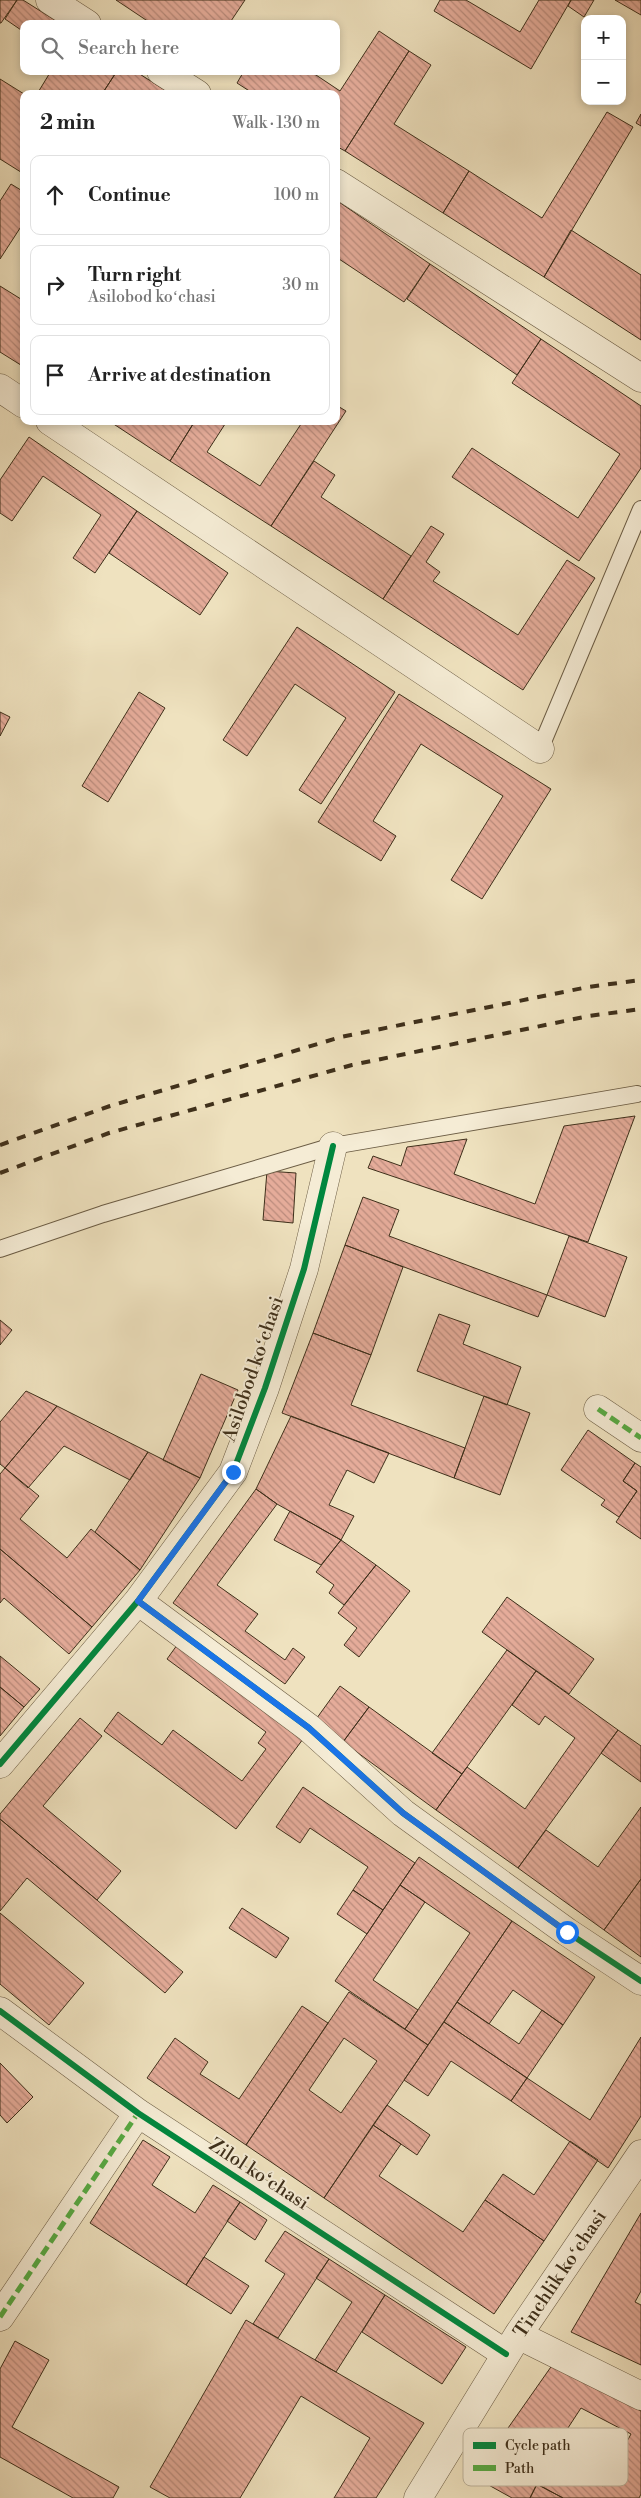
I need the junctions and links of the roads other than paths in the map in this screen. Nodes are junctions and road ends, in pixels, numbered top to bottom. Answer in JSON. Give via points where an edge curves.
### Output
{"nodes":[{"id":1,"x":50,"y":0,"type":"edge"},
{"id":2,"x":81,"y":20,"type":"edge"},
{"id":3,"x":167,"y":75,"type":"edge"},
{"id":4,"x":191,"y":90,"type":"edge"},
{"id":5,"x":340,"y":186,"type":"edge"},
{"id":6,"x":641,"y":378,"type":"edge"},
{"id":7,"x":56,"y":425,"type":"edge"},
{"id":8,"x":641,"y":510,"type":"edge"},
{"id":9,"x":540,"y":749,"type":"joint"},
{"id":10,"x":637,"y":1094,"type":"dead end"},
{"id":11,"x":333,"y":1146,"type":"junction"},
{"id":12,"x":0,"y":1249,"type":"edge"},
{"id":13,"x":598,"y":1410,"type":"dead end"},
{"id":14,"x":641,"y":1438,"type":"edge"},
{"id":15,"x":138,"y":1601,"type":"junction"},
{"id":16,"x":0,"y":1764,"type":"edge"},
{"id":17,"x":641,"y":1981,"type":"edge"},
{"id":18,"x":0,"y":2011,"type":"edge"},
{"id":19,"x":138,"y":2113,"type":"junction"},
{"id":20,"x":641,"y":2154,"type":"edge"},
{"id":21,"x":0,"y":2317,"type":"edge"},
{"id":22,"x":512,"y":2344,"type":"junction"},
{"id":23,"x":641,"y":2396,"type":"edge"},
{"id":24,"x":418,"y":2498,"type":"edge"}],
"edges":[{"from":1,"to":2,"type":"street"},
{"from":3,"to":4,"type":"street"},
{"from":5,"to":6,"type":"street"},
{"from":7,"to":9,"type":"street"},
{"from":8,"to":9,"type":"lane"},
{"from":10,"to":11,"type":"lane"},
{"from":11,"to":12,"type":"lane","via":[[103,1214]]},
{"from":11,"to":15,"type":"street","name":"Asilobod koʻchasi","via":[[304,1269],[233,1472]]},
{"from":13,"to":14,"type":"street"},
{"from":15,"to":16,"type":"street","name":"Asilobod koʻchasi"},
{"from":15,"to":17,"type":"street","via":[[309,1728],[403,1813],[567,1932]]},
{"from":18,"to":19,"type":"street","name":"Zilol ko‘chasi"},
{"from":19,"to":21,"type":"street"},
{"from":19,"to":22,"type":"street","name":"Zilol ko‘chasi"},
{"from":20,"to":22,"type":"street","name":"Tinchlik koʻchasi"},
{"from":22,"to":23,"type":"street","name":"Zilol ko‘chasi"},
{"from":22,"to":24,"type":"street","name":"Tinchlik koʻchasi"}]}
